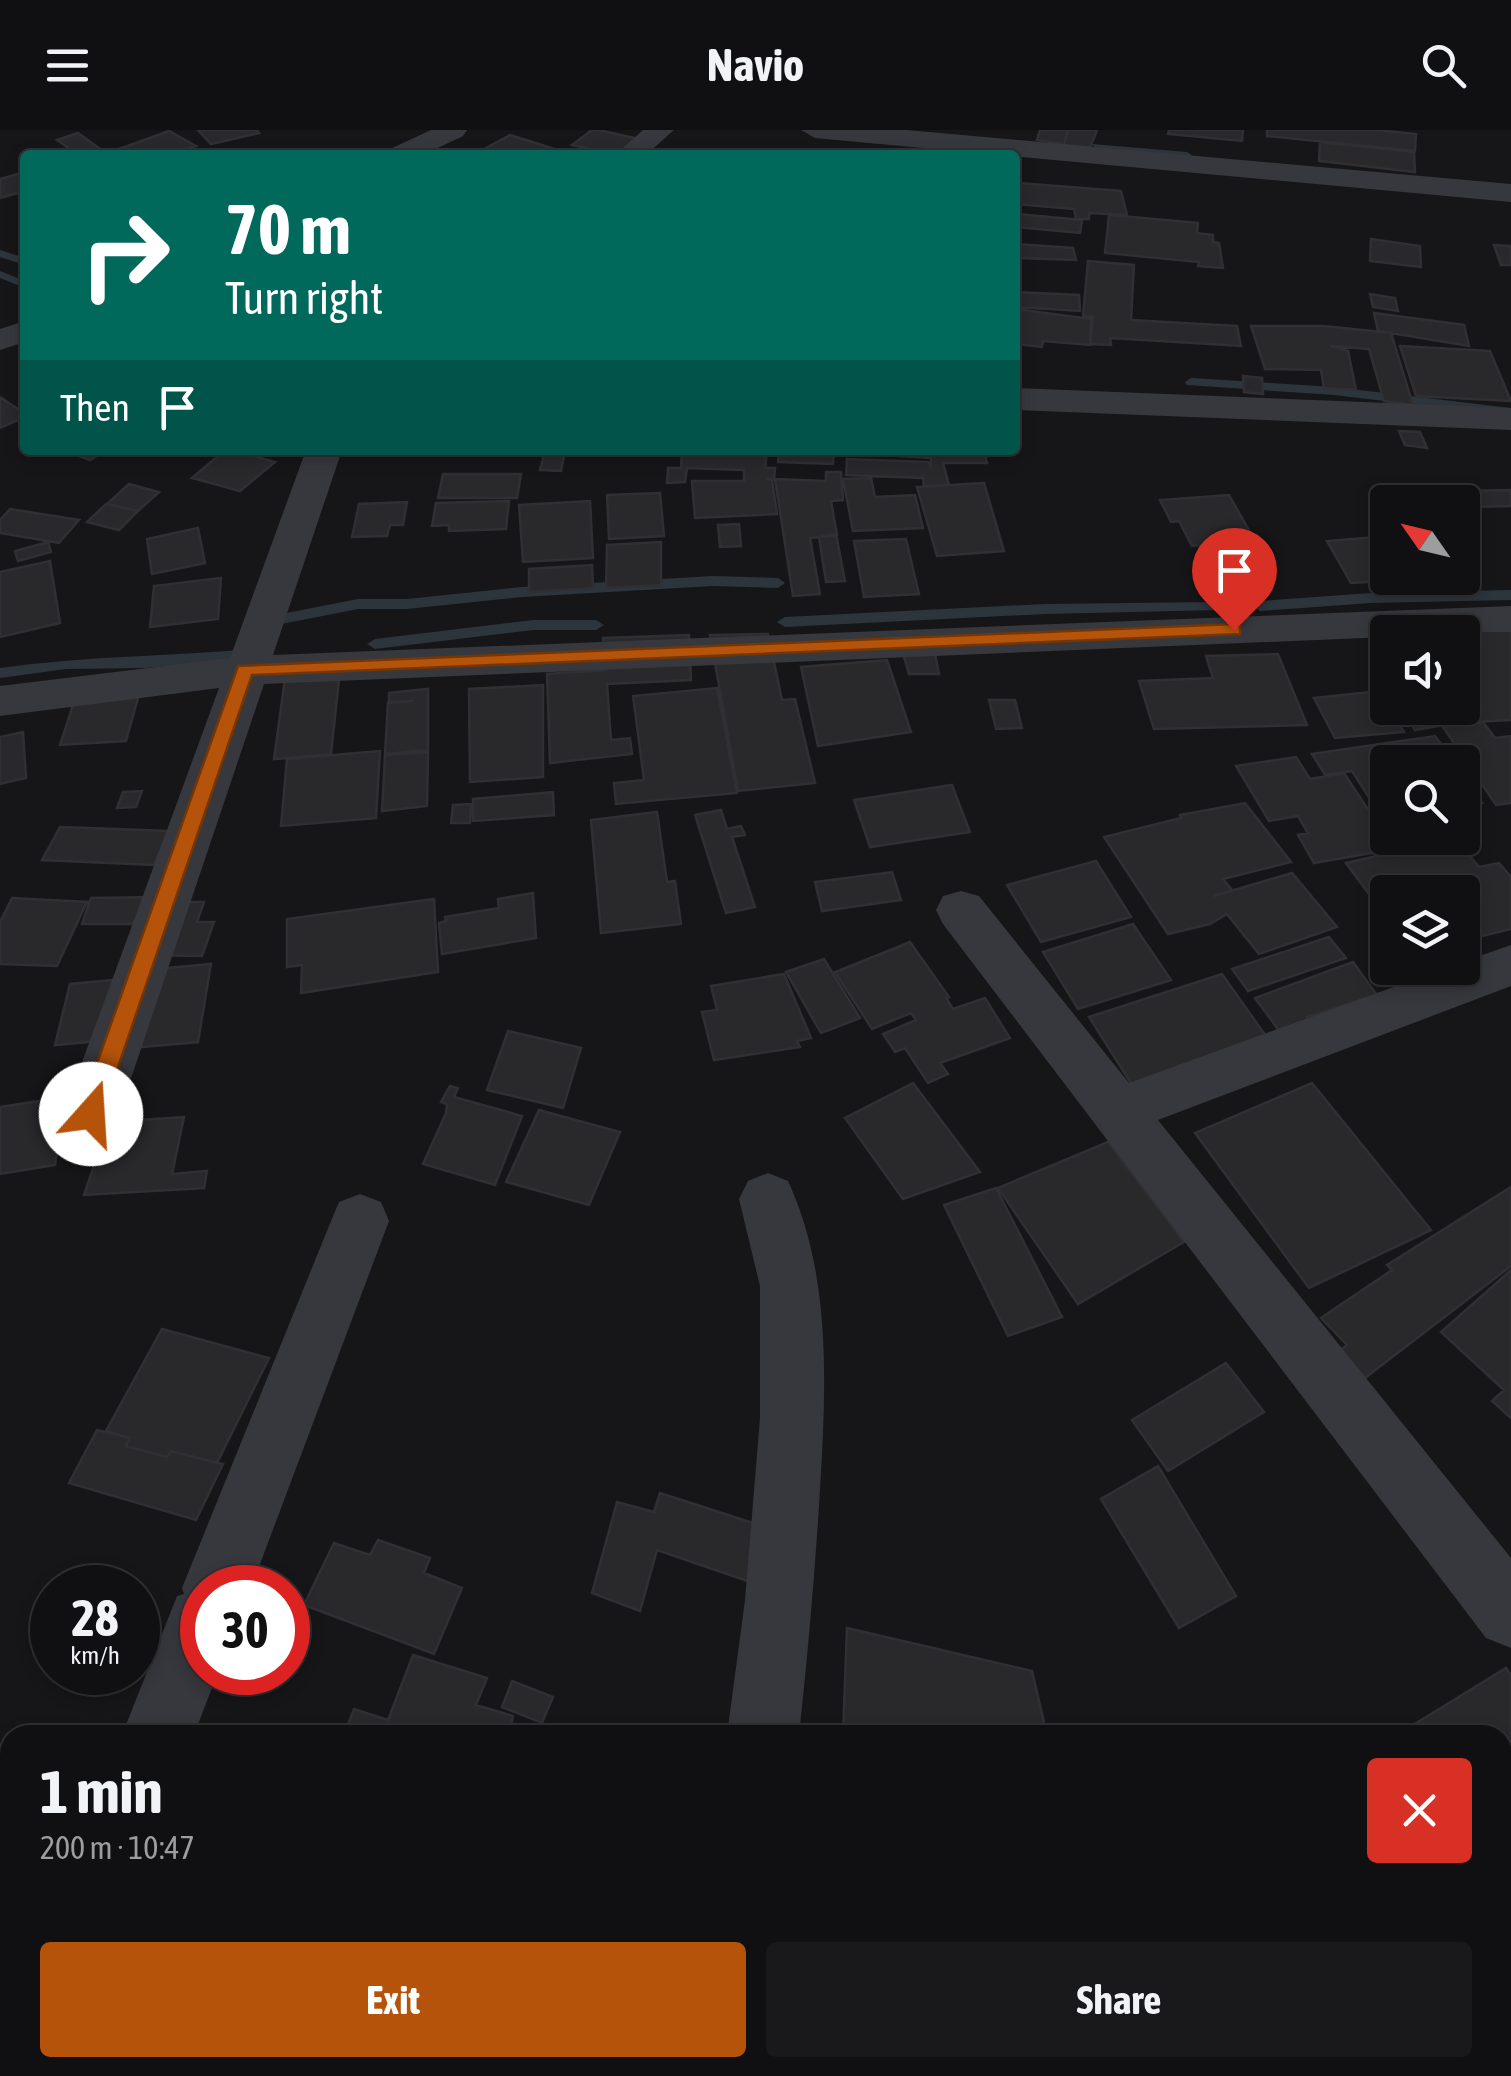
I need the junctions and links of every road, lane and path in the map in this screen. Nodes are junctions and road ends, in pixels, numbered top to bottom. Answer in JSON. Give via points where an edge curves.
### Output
{"nodes":[{"id":1,"x":453,"y":130,"type":"edge"},
{"id":2,"x":660,"y":130,"type":"edge"},
{"id":3,"x":815,"y":130,"type":"edge"},
{"id":4,"x":1032,"y":140,"type":"edge"},
{"id":5,"x":411,"y":150,"type":"edge"},
{"id":6,"x":635,"y":150,"type":"edge"},
{"id":7,"x":1511,"y":193,"type":"edge"},
{"id":8,"x":1020,"y":399,"type":"edge"},
{"id":9,"x":1511,"y":419,"type":"edge"},
{"id":10,"x":322,"y":455,"type":"edge"},
{"id":11,"x":1511,"y":619,"type":"edge"},
{"id":12,"x":245,"y":670,"type":"junction"},
{"id":13,"x":0,"y":700,"type":"edge"},
{"id":14,"x":961,"y":910,"type":"dead end"},
{"id":15,"x":1511,"y":965,"type":"edge"},
{"id":16,"x":1120,"y":1110,"type":"junction"},
{"id":17,"x":91,"y":1114,"type":"dead end"},
{"id":18,"x":768,"y":1199,"type":"dead end"},
{"id":19,"x":360,"y":1220,"type":"dead end"},
{"id":20,"x":225,"y":1565,"type":"edge"},
{"id":21,"x":1511,"y":1613,"type":"edge"},
{"id":22,"x":180,"y":1678,"type":"edge"},
{"id":23,"x":162,"y":1725,"type":"edge"},
{"id":24,"x":764,"y":1725,"type":"edge"}],
"edges":[{"from":1,"to":5,"type":"street"},
{"from":2,"to":6,"type":"street"},
{"from":3,"to":4,"type":"street"},
{"from":4,"to":7,"type":"street"},
{"from":8,"to":9,"type":"street"},
{"from":10,"to":12,"type":"street"},
{"from":11,"to":12,"type":"street"},
{"from":12,"to":13,"type":"street"},
{"from":12,"to":17,"type":"street"},
{"from":14,"to":16,"type":"street"},
{"from":15,"to":16,"type":"street"},
{"from":16,"to":21,"type":"street"},
{"from":18,"to":24,"type":"street","via":[[790,1286],[792,1418]]},
{"from":19,"to":20,"type":"street"},
{"from":22,"to":23,"type":"street"}]}
